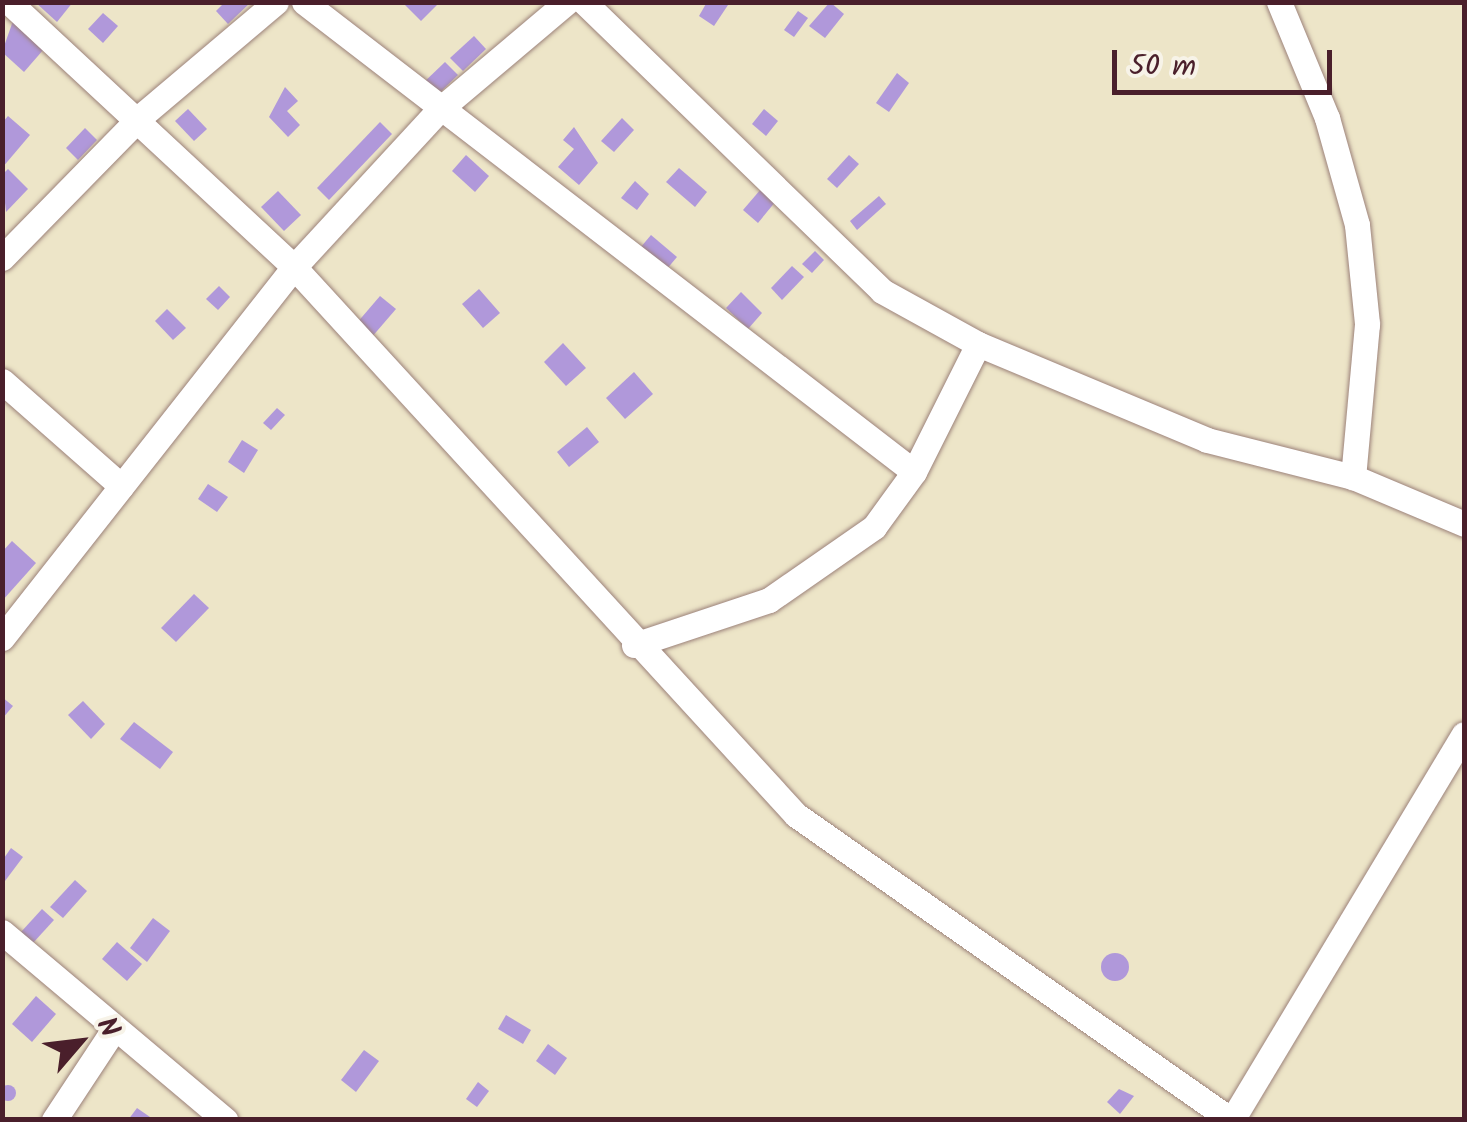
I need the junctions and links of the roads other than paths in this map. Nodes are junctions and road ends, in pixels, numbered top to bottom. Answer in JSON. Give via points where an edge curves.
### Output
{"nodes":[{"id":1,"x":276,"y":2,"type":"edge"},
{"id":2,"x":304,"y":2,"type":"edge"},
{"id":3,"x":567,"y":2,"type":"edge"},
{"id":4,"x":584,"y":2,"type":"edge"},
{"id":5,"x":1279,"y":2,"type":"edge"},
{"id":6,"x":8,"y":7,"type":"edge"},
{"id":7,"x":440,"y":110,"type":"junction"},
{"id":8,"x":140,"y":116,"type":"junction"},
{"id":9,"x":2,"y":258,"type":"edge"},
{"id":10,"x":294,"y":267,"type":"junction"},
{"id":11,"x":978,"y":344,"type":"junction"},
{"id":12,"x":2,"y":382,"type":"edge"},
{"id":13,"x":914,"y":472,"type":"junction"},
{"id":14,"x":1353,"y":477,"type":"junction"},
{"id":15,"x":120,"y":486,"type":"junction"},
{"id":16,"x":1464,"y":524,"type":"edge"},
{"id":17,"x":2,"y":638,"type":"edge"},
{"id":18,"x":634,"y":644,"type":"junction"},
{"id":19,"x":1464,"y":734,"type":"edge"},
{"id":20,"x":2,"y":932,"type":"edge"},
{"id":21,"x":112,"y":1032,"type":"junction"},
{"id":22,"x":54,"y":1120,"type":"edge"},
{"id":23,"x":225,"y":1120,"type":"edge"},
{"id":24,"x":1232,"y":1120,"type":"edge"}],
"edges":[{"from":1,"to":8,"type":"street"},
{"from":2,"to":7,"type":"street"},
{"from":3,"to":7,"type":"street"},
{"from":4,"to":11,"type":"street","via":[[846,260]]},
{"from":5,"to":14,"type":"street","via":[[1326,118],[1356,225],[1368,324]]},
{"from":6,"to":8,"type":"street"},
{"from":7,"to":10,"type":"street"},
{"from":7,"to":13,"type":"street"},
{"from":8,"to":9,"type":"street"},
{"from":8,"to":10,"type":"street"},
{"from":10,"to":15,"type":"street"},
{"from":10,"to":18,"type":"street"},
{"from":11,"to":13,"type":"street"},
{"from":11,"to":14,"type":"street","via":[[1207,440]]},
{"from":12,"to":15,"type":"street"},
{"from":13,"to":18,"type":"street","via":[[874,527],[769,600]]},
{"from":14,"to":16,"type":"street"},
{"from":15,"to":17,"type":"street"},
{"from":18,"to":24,"type":"street","via":[[796,815]]},
{"from":19,"to":24,"type":"street"},
{"from":20,"to":21,"type":"street"},
{"from":21,"to":22,"type":"street"},
{"from":21,"to":23,"type":"street"}]}
